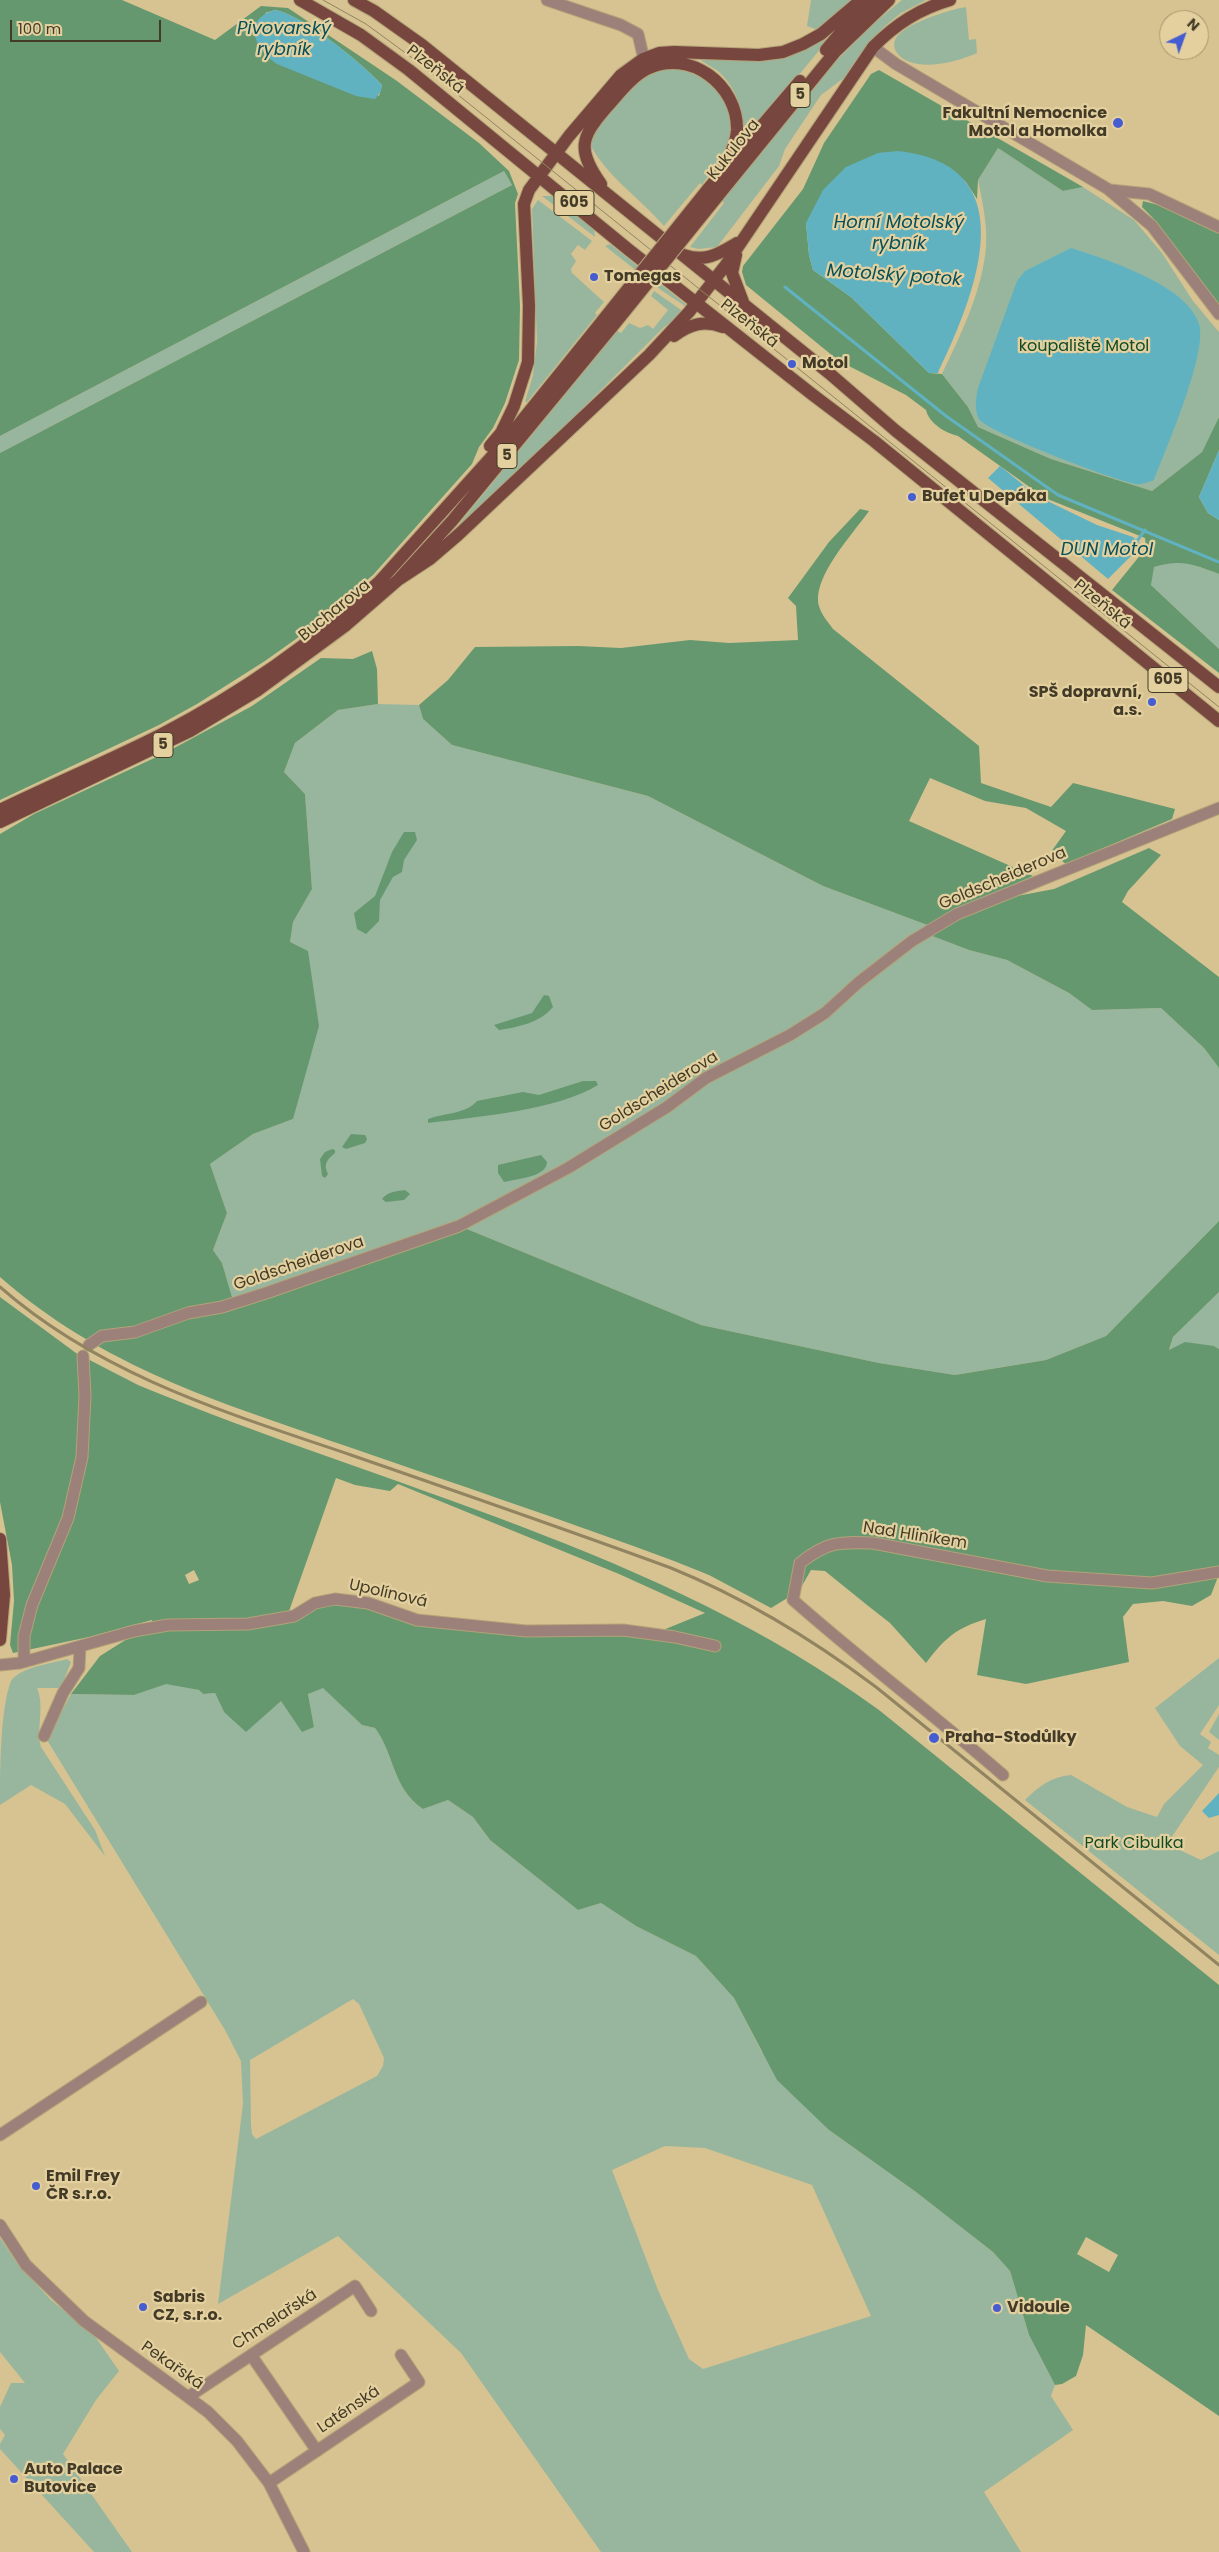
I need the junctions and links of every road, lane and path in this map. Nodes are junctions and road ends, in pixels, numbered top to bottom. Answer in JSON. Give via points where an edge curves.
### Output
{"nodes":[{"id":1,"x":300,"y":0,"type":"edge"},
{"id":2,"x":354,"y":0,"type":"edge"},
{"id":3,"x":547,"y":0,"type":"edge"},
{"id":4,"x":860,"y":0,"type":"edge"},
{"id":5,"x":875,"y":0,"type":"edge"},
{"id":6,"x":889,"y":0,"type":"edge"},
{"id":7,"x":950,"y":0,"type":"edge"},
{"id":8,"x":873,"y":47,"type":"junction"},
{"id":9,"x":645,"y":64,"type":"junction"},
{"id":10,"x":557,"y":152,"type":"junction"},
{"id":11,"x":539,"y":174,"type":"junction"},
{"id":12,"x":719,"y":175,"type":"junction"},
{"id":13,"x":1108,"y":189,"type":"junction"},
{"id":14,"x":712,"y":193,"type":"junction"},
{"id":15,"x":610,"y":196,"type":"junction"},
{"id":16,"x":1219,"y":227,"type":"edge"},
{"id":17,"x":743,"y":239,"type":"junction"},
{"id":18,"x":678,"y":251,"type":"junction"},
{"id":19,"x":714,"y":280,"type":"junction"},
{"id":20,"x":696,"y":303,"type":"junction"},
{"id":21,"x":744,"y":304,"type":"junction"},
{"id":22,"x":1219,"y":314,"type":"edge"},
{"id":23,"x":608,"y":324,"type":"junction"},
{"id":24,"x":730,"y":329,"type":"junction"},
{"id":25,"x":649,"y":355,"type":"junction"},
{"id":26,"x":480,"y":469,"type":"junction"},
{"id":27,"x":398,"y":580,"type":"junction"},
{"id":28,"x":342,"y":622,"type":"junction"},
{"id":29,"x":312,"y":645,"type":"junction"},
{"id":30,"x":1219,"y":688,"type":"edge"},
{"id":31,"x":1219,"y":721,"type":"edge"},
{"id":32,"x":1219,"y":808,"type":"edge"},
{"id":33,"x":0,"y":810,"type":"edge"},
{"id":34,"x":0,"y":822,"type":"edge"},
{"id":35,"x":89,"y":1345,"type":"dead end"},
{"id":36,"x":83,"y":1356,"type":"dead end"},
{"id":37,"x":0,"y":1539,"type":"edge"},
{"id":38,"x":1219,"y":1572,"type":"edge"},
{"id":39,"x":0,"y":1640,"type":"edge"},
{"id":40,"x":716,"y":1646,"type":"dead end"},
{"id":41,"x":80,"y":1648,"type":"junction"},
{"id":42,"x":24,"y":1661,"type":"junction"},
{"id":43,"x":0,"y":1665,"type":"edge"},
{"id":44,"x":44,"y":1736,"type":"dead end"},
{"id":45,"x":1003,"y":1775,"type":"dead end"},
{"id":46,"x":201,"y":2002,"type":"dead end"},
{"id":47,"x":0,"y":2135,"type":"edge"},
{"id":48,"x":0,"y":2225,"type":"edge"},
{"id":49,"x":371,"y":2311,"type":"dead end"},
{"id":50,"x":251,"y":2355,"type":"junction"},
{"id":51,"x":401,"y":2355,"type":"dead end"},
{"id":52,"x":188,"y":2397,"type":"junction"},
{"id":53,"x":317,"y":2451,"type":"junction"},
{"id":54,"x":269,"y":2483,"type":"junction"},
{"id":55,"x":304,"y":2552,"type":"edge"}],
"edges":[{"from":1,"to":11,"type":"main road","name":"Plzeňská","number":"605","via":[[361,34]]},
{"from":2,"to":10,"type":"main road","name":"Plzeňská","number":"605","via":[[422,45]]},
{"from":3,"to":9,"type":"street","via":[[638,34]]},
{"from":4,"to":9,"type":"main road","via":[[821,34],[782,52],[759,55],[658,53]]},
{"from":5,"to":12,"type":"main road","name":"Kukulova","number":"5","via":[[843,30]]},
{"from":6,"to":14,"type":"main road","name":"Kukulova","number":"5","via":[[835,52]]},
{"from":7,"to":8,"type":"main road","via":[[903,20]]},
{"from":8,"to":13,"type":"street","via":[[896,64]]},
{"from":8,"to":17,"type":"main road"},
{"from":9,"to":10,"type":"main road","via":[[621,75]]},
{"from":9,"to":12,"type":"main road","via":[[691,65],[713,77],[728,93],[736,118],[736,141]]},
{"from":9,"to":15,"type":"main road","via":[[592,124],[585,138],[587,161]]},
{"from":10,"to":11,"type":"main road"},
{"from":10,"to":15,"type":"main road","name":"Plzeňská","number":"605"},
{"from":11,"to":20,"type":"main road","name":"Plzeňská","number":"605"},
{"from":11,"to":26,"type":"main road","via":[[524,204],[528,362],[514,406]]},
{"from":12,"to":14,"type":"main road","name":"Kukulova","number":"5"},
{"from":13,"to":16,"type":"street","via":[[1156,197]]},
{"from":13,"to":22,"type":"street","via":[[1152,226]]},
{"from":14,"to":23,"type":"main road","name":"Kukulova","number":"5","bridge":true},
{"from":15,"to":18,"type":"main road","name":"Plzeňská","number":"605"},
{"from":17,"to":18,"type":"main road","via":[[709,257],[692,258]]},
{"from":17,"to":19,"type":"main road"},
{"from":17,"to":21,"type":"main road","via":[[732,267]]},
{"from":18,"to":19,"type":"main road","name":"Plzeňská","number":"605"},
{"from":19,"to":20,"type":"main road"},
{"from":19,"to":21,"type":"main road","name":"Plzeňská","number":"605"},
{"from":20,"to":24,"type":"main road","name":"Plzeňská","number":"605"},
{"from":20,"to":25,"type":"main road"},
{"from":21,"to":30,"type":"main road","name":"Plzeňská","number":"605","via":[[918,448]]},
{"from":23,"to":26,"type":"main road","name":"Bucharova","number":"5"},
{"from":23,"to":27,"type":"main road","name":"Bucharova","number":"5","via":[[497,469]]},
{"from":24,"to":25,"type":"main road","via":[[712,323],[694,324]]},
{"from":24,"to":31,"type":"main road","name":"Plzeňská","number":"605","via":[[874,441]]},
{"from":25,"to":27,"type":"main road","via":[[465,528],[430,559]]},
{"from":26,"to":28,"type":"main road","name":"Bucharova","number":"5"},
{"from":27,"to":28,"type":"main road","name":"Bucharova","number":"5"},
{"from":28,"to":29,"type":"main road","name":"Bucharova","number":"5"},
{"from":29,"to":33,"type":"main road","name":"Bucharova","number":"5","via":[[202,712]]},
{"from":29,"to":34,"type":"main road","name":"Bucharova","number":"5","via":[[258,690],[190,731]]},
{"from":32,"to":35,"type":"street","name":"Goldscheiderova","via":[[957,914],[912,941],[825,1013],[790,1035],[706,1078],[667,1107],[568,1168],[459,1226],[266,1293],[222,1307],[188,1313],[134,1332],[102,1336]]},
{"from":36,"to":42,"type":"street","via":[[82,1456],[68,1518],[32,1605],[24,1636]]},
{"from":37,"to":39,"type":"main road","via":[[4,1595]]},
{"from":38,"to":45,"type":"street","name":"Nad Hliníkem","via":[[1152,1583],[1047,1576],[873,1543],[847,1542],[828,1544],[800,1563],[793,1600]]},
{"from":40,"to":41,"type":"street","name":"Upolínová","via":[[623,1630],[526,1631],[417,1620],[368,1603],[335,1599],[315,1602],[294,1616],[248,1624],[168,1625],[134,1631]]},
{"from":41,"to":42,"type":"street","name":"Upolínová"},
{"from":41,"to":44,"type":"street","via":[[79,1668],[63,1693]]},
{"from":42,"to":43,"type":"street","name":"Upolínová"},
{"from":46,"to":47,"type":"street"},
{"from":48,"to":52,"type":"street","name":"Pekařská","via":[[26,2265],[84,2321]]},
{"from":49,"to":50,"type":"street","name":"Chmelařská","via":[[356,2286]]},
{"from":50,"to":52,"type":"street","name":"Chmelařská"},
{"from":50,"to":53,"type":"street"},
{"from":51,"to":53,"type":"street","name":"Laténská","via":[[419,2382]]},
{"from":52,"to":54,"type":"street","name":"Pekařská","via":[[238,2441]]},
{"from":53,"to":54,"type":"street","name":"Laténská"},
{"from":54,"to":55,"type":"street","name":"Pekařská"}]}
